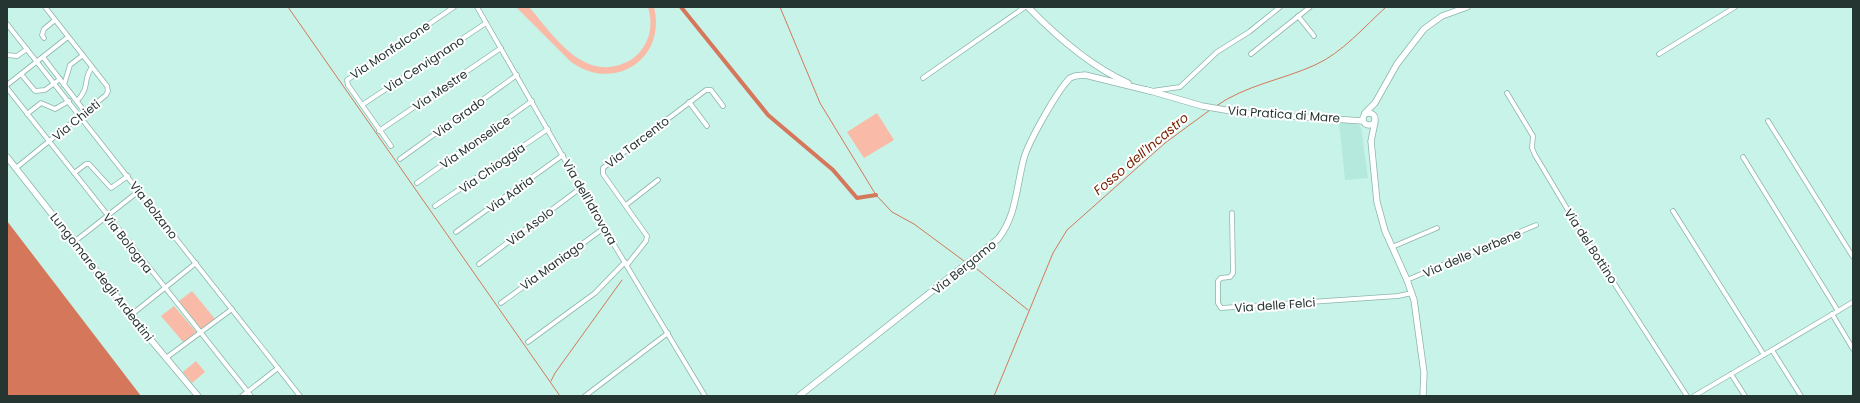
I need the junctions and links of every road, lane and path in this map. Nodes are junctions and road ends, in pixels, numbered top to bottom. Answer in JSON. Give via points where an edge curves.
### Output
{"nodes":[{"id":1,"x":45,"y":7,"type":"edge"},
{"id":2,"x":454,"y":7,"type":"edge"},
{"id":3,"x":477,"y":7,"type":"edge"},
{"id":4,"x":1027,"y":7,"type":"edge"},
{"id":5,"x":1280,"y":7,"type":"edge"},
{"id":6,"x":1310,"y":7,"type":"edge"},
{"id":7,"x":1467,"y":7,"type":"edge"},
{"id":8,"x":1735,"y":7,"type":"edge"},
{"id":9,"x":1298,"y":16,"type":"junction"},
{"id":10,"x":55,"y":20,"type":"junction"},
{"id":11,"x":486,"y":23,"type":"junction"},
{"id":12,"x":7,"y":24,"type":"edge"},
{"id":13,"x":1314,"y":36,"type":"dead end"},
{"id":14,"x":68,"y":37,"type":"junction"},
{"id":15,"x":44,"y":38,"type":"dead end"},
{"id":16,"x":501,"y":48,"type":"junction"},
{"id":17,"x":27,"y":49,"type":"junction"},
{"id":18,"x":1251,"y":54,"type":"dead end"},
{"id":19,"x":1659,"y":54,"type":"dead end"},
{"id":20,"x":7,"y":55,"type":"edge"},
{"id":21,"x":83,"y":55,"type":"junction"},
{"id":22,"x":43,"y":57,"type":"junction"},
{"id":23,"x":37,"y":61,"type":"junction"},
{"id":24,"x":92,"y":67,"type":"junction"},
{"id":25,"x":21,"y":74,"type":"junction"},
{"id":26,"x":517,"y":74,"type":"junction"},
{"id":27,"x":923,"y":78,"type":"dead end"},
{"id":28,"x":60,"y":79,"type":"junction"},
{"id":29,"x":54,"y":83,"type":"junction"},
{"id":30,"x":7,"y":85,"type":"edge"},
{"id":31,"x":64,"y":85,"type":"junction"},
{"id":32,"x":7,"y":88,"type":"edge"},
{"id":33,"x":1150,"y":92,"type":"junction"},
{"id":34,"x":1507,"y":93,"type":"dead end"},
{"id":35,"x":77,"y":101,"type":"junction"},
{"id":36,"x":532,"y":101,"type":"junction"},
{"id":37,"x":68,"y":102,"type":"junction"},
{"id":38,"x":689,"y":102,"type":"junction"},
{"id":39,"x":1374,"y":104,"type":"junction"},
{"id":40,"x":362,"y":105,"type":"junction"},
{"id":41,"x":723,"y":106,"type":"dead end"},
{"id":42,"x":85,"y":112,"type":"junction"},
{"id":43,"x":27,"y":114,"type":"junction"},
{"id":44,"x":1374,"y":115,"type":"junction"},
{"id":45,"x":80,"y":116,"type":"junction"},
{"id":46,"x":1365,"y":118,"type":"junction"},
{"id":47,"x":1768,"y":121,"type":"dead end"},
{"id":48,"x":1375,"y":122,"type":"junction"},
{"id":49,"x":707,"y":126,"type":"dead end"},
{"id":50,"x":548,"y":129,"type":"junction"},
{"id":51,"x":379,"y":130,"type":"junction"},
{"id":52,"x":1371,"y":134,"type":"junction"},
{"id":53,"x":49,"y":141,"type":"junction"},
{"id":54,"x":391,"y":146,"type":"dead end"},
{"id":55,"x":563,"y":155,"type":"junction"},
{"id":56,"x":7,"y":157,"type":"edge"},
{"id":57,"x":1743,"y":158,"type":"dead end"},
{"id":58,"x":400,"y":159,"type":"dead end"},
{"id":59,"x":16,"y":168,"type":"junction"},
{"id":60,"x":74,"y":173,"type":"junction"},
{"id":61,"x":128,"y":176,"type":"junction"},
{"id":62,"x":658,"y":180,"type":"dead end"},
{"id":63,"x":417,"y":183,"type":"dead end"},
{"id":64,"x":582,"y":188,"type":"junction"},
{"id":65,"x":139,"y":191,"type":"junction"},
{"id":66,"x":435,"y":206,"type":"dead end"},
{"id":67,"x":626,"y":206,"type":"junction"},
{"id":68,"x":1673,"y":211,"type":"dead end"},
{"id":69,"x":1232,"y":213,"type":"dead end"},
{"id":70,"x":108,"y":216,"type":"junction"},
{"id":71,"x":1536,"y":225,"type":"dead end"},
{"id":72,"x":604,"y":228,"type":"junction"},
{"id":73,"x":1437,"y":228,"type":"dead end"},
{"id":74,"x":456,"y":232,"type":"dead end"},
{"id":75,"x":74,"y":242,"type":"junction"},
{"id":76,"x":1392,"y":247,"type":"junction"},
{"id":77,"x":1853,"y":257,"type":"edge"},
{"id":78,"x":196,"y":263,"type":"junction"},
{"id":79,"x":479,"y":264,"type":"dead end"},
{"id":80,"x":626,"y":264,"type":"junction"},
{"id":81,"x":1407,"y":280,"type":"junction"},
{"id":82,"x":164,"y":288,"type":"junction"},
{"id":83,"x":1412,"y":293,"type":"junction"},
{"id":84,"x":1853,"y":302,"type":"edge"},
{"id":85,"x":501,"y":303,"type":"dead end"},
{"id":86,"x":232,"y":309,"type":"junction"},
{"id":87,"x":1838,"y":311,"type":"junction"},
{"id":88,"x":1832,"y":314,"type":"junction"},
{"id":89,"x":131,"y":315,"type":"junction"},
{"id":90,"x":668,"y":332,"type":"junction"},
{"id":91,"x":200,"y":333,"type":"junction"},
{"id":92,"x":528,"y":342,"type":"dead end"},
{"id":93,"x":1853,"y":349,"type":"edge"},
{"id":94,"x":1772,"y":350,"type":"junction"},
{"id":95,"x":1764,"y":354,"type":"junction"},
{"id":96,"x":166,"y":358,"type":"junction"},
{"id":97,"x":278,"y":368,"type":"junction"},
{"id":98,"x":1731,"y":374,"type":"junction"},
{"id":99,"x":247,"y":392,"type":"junction"},
{"id":100,"x":198,"y":396,"type":"edge"},
{"id":101,"x":242,"y":396,"type":"edge"},
{"id":102,"x":251,"y":396,"type":"edge"},
{"id":103,"x":300,"y":396,"type":"edge"},
{"id":104,"x":585,"y":396,"type":"edge"},
{"id":105,"x":706,"y":396,"type":"edge"},
{"id":106,"x":799,"y":396,"type":"edge"},
{"id":107,"x":1423,"y":396,"type":"edge"},
{"id":108,"x":1687,"y":396,"type":"edge"},
{"id":109,"x":1694,"y":396,"type":"edge"},
{"id":110,"x":1744,"y":396,"type":"edge"},
{"id":111,"x":1801,"y":396,"type":"edge"}],
"edges":[{"from":1,"to":10,"type":"street","name":"Via Chieti"},
{"from":2,"to":40,"type":"street","name":"Via Monfalcone","via":[[349,78],[347,81]]},
{"from":3,"to":11,"type":"street","name":"Via dell'Idrovora"},
{"from":4,"to":27,"type":"street"},
{"from":4,"to":33,"type":"street","name":"Via Pratica di Mare","via":[[1093,63],[1124,82]]},
{"from":5,"to":33,"type":"street","via":[[1221,50],[1180,87]]},
{"from":6,"to":9,"type":"street"},
{"from":7,"to":39,"type":"street","via":[[1439,17],[1424,28],[1397,64]]},
{"from":8,"to":19,"type":"street"},
{"from":9,"to":13,"type":"street"},
{"from":9,"to":18,"type":"street"},
{"from":10,"to":14,"type":"street","name":"Via Chieti"},
{"from":10,"to":15,"type":"street","via":[[44,28]]},
{"from":11,"to":16,"type":"street","name":"Via dell'Idrovora"},
{"from":11,"to":40,"type":"street","name":"Via Cervignano"},
{"from":12,"to":17,"type":"street","name":"Via Bolzano"},
{"from":14,"to":21,"type":"street","name":"Via Chieti"},
{"from":14,"to":22,"type":"street"},
{"from":16,"to":26,"type":"street","name":"Via dell'Idrovora"},
{"from":16,"to":51,"type":"street","name":"Via Mestre"},
{"from":17,"to":20,"type":"street","via":[[17,56]]},
{"from":17,"to":23,"type":"street","name":"Via Bolzano"},
{"from":21,"to":24,"type":"street","name":"Via Chieti"},
{"from":21,"to":31,"type":"street","via":[[70,65]]},
{"from":22,"to":23,"type":"street"},
{"from":22,"to":28,"type":"street"},
{"from":23,"to":25,"type":"street"},
{"from":23,"to":29,"type":"street","name":"Via Bolzano"},
{"from":24,"to":35,"type":"street","via":[[87,76],[86,90]]},
{"from":24,"to":42,"type":"street","name":"Via Chieti","via":[[108,91]]},
{"from":25,"to":29,"type":"street","via":[[35,90],[44,90]]},
{"from":25,"to":30,"type":"street"},
{"from":26,"to":36,"type":"street","name":"Via dell'Idrovora"},
{"from":26,"to":58,"type":"street","name":"Via Grado"},
{"from":28,"to":29,"type":"street"},
{"from":28,"to":31,"type":"street"},
{"from":29,"to":37,"type":"street","name":"Via Bolzano"},
{"from":31,"to":35,"type":"street"},
{"from":32,"to":43,"type":"street","name":"Via Bologna"},
{"from":33,"to":46,"type":"street","name":"Via Pratica di Mare","via":[[1202,106],[1248,114]]},
{"from":33,"to":106,"type":"street","name":"Via Bergamo","via":[[1084,75],[1070,78],[1030,143],[1023,163],[1014,208],[998,239]]},
{"from":34,"to":108,"type":"street","name":"Via del Bottino","via":[[1533,135],[1532,148],[1535,155],[1581,232]]},
{"from":35,"to":42,"type":"street"},
{"from":36,"to":50,"type":"street","name":"Via dell'Idrovora"},
{"from":36,"to":63,"type":"street","name":"Via Monselice"},
{"from":37,"to":43,"type":"street","via":[[55,109],[41,104]]},
{"from":37,"to":45,"type":"street","name":"Via Bolzano"},
{"from":38,"to":41,"type":"street","name":"Via Tarcento","via":[[710,89]]},
{"from":38,"to":49,"type":"street"},
{"from":38,"to":67,"type":"street","name":"Via Tarcento","via":[[602,168],[602,174]]},
{"from":39,"to":44,"type":"street"},
{"from":39,"to":46,"type":"street"},
{"from":40,"to":51,"type":"street"},
{"from":42,"to":45,"type":"street","name":"Via Chieti"},
{"from":43,"to":53,"type":"street","name":"Via Bologna"},
{"from":44,"to":46,"type":"street","via":[[1371,113]]},
{"from":44,"to":48,"type":"street"},
{"from":45,"to":53,"type":"street","name":"Via Chieti"},
{"from":45,"to":61,"type":"street","name":"Via Bolzano"},
{"from":46,"to":48,"type":"street","name":"Via Pratica di Mare","via":[[1372,124]]},
{"from":46,"to":52,"type":"street"},
{"from":47,"to":77,"type":"street"},
{"from":48,"to":52,"type":"street"},
{"from":50,"to":55,"type":"street","name":"Via dell'Idrovora"},
{"from":50,"to":66,"type":"street","name":"Via Chioggia"},
{"from":51,"to":54,"type":"street"},
{"from":52,"to":76,"type":"street","via":[[1377,202]]},
{"from":53,"to":59,"type":"street","name":"Via Chieti"},
{"from":53,"to":60,"type":"street","name":"Via Bologna"},
{"from":55,"to":64,"type":"street","name":"Via dell'Idrovora"},
{"from":55,"to":74,"type":"street","name":"Via Adria"},
{"from":56,"to":59,"type":"street","name":"Lungomare degli Ardeatini"},
{"from":57,"to":87,"type":"street"},
{"from":59,"to":75,"type":"street","name":"Lungomare degli Ardeatini"},
{"from":60,"to":61,"type":"street","via":[[89,164],[111,188]]},
{"from":60,"to":70,"type":"street","name":"Via Bologna"},
{"from":61,"to":65,"type":"street","name":"Via Bolzano"},
{"from":62,"to":67,"type":"street"},
{"from":64,"to":72,"type":"street","name":"Via dell'Idrovora"},
{"from":64,"to":79,"type":"street","name":"Via Asolo"},
{"from":65,"to":70,"type":"street"},
{"from":65,"to":78,"type":"street","name":"Via Bolzano"},
{"from":67,"to":80,"type":"street","name":"Via Tarcento","via":[[647,237]]},
{"from":68,"to":95,"type":"street"},
{"from":69,"to":83,"type":"street","name":"Via delle Felci","via":[[1233,273],[1230,277],[1218,281],[1218,303],[1222,308]]},
{"from":70,"to":75,"type":"street"},
{"from":70,"to":82,"type":"street","name":"Via Bologna"},
{"from":71,"to":81,"type":"street","name":"Via delle Verbene"},
{"from":72,"to":80,"type":"street","name":"Via dell'Idrovora"},
{"from":72,"to":85,"type":"street","name":"Via Maniago"},
{"from":73,"to":76,"type":"street"},
{"from":75,"to":89,"type":"street","name":"Lungomare degli Ardeatini"},
{"from":76,"to":81,"type":"street"},
{"from":78,"to":82,"type":"street"},
{"from":78,"to":86,"type":"street","name":"Via Bolzano"},
{"from":80,"to":90,"type":"street","name":"Via dell'Idrovora"},
{"from":80,"to":92,"type":"street","via":[[595,293]]},
{"from":81,"to":83,"type":"street"},
{"from":82,"to":89,"type":"street"},
{"from":82,"to":91,"type":"street","name":"Via Bologna"},
{"from":83,"to":107,"type":"street","via":[[1424,373]]},
{"from":84,"to":87,"type":"street"},
{"from":86,"to":91,"type":"street"},
{"from":86,"to":97,"type":"street","name":"Via Bolzano"},
{"from":87,"to":88,"type":"street"},
{"from":88,"to":93,"type":"street"},
{"from":88,"to":94,"type":"street"},
{"from":89,"to":96,"type":"street","name":"Lungomare degli Ardeatini"},
{"from":90,"to":104,"type":"street"},
{"from":90,"to":105,"type":"street","name":"Via dell'Idrovora"},
{"from":91,"to":96,"type":"street"},
{"from":91,"to":99,"type":"street","name":"Via Bologna"},
{"from":94,"to":95,"type":"street"},
{"from":94,"to":111,"type":"street"},
{"from":95,"to":98,"type":"street"},
{"from":96,"to":100,"type":"street","name":"Lungomare degli Ardeatini"},
{"from":97,"to":99,"type":"street"},
{"from":97,"to":103,"type":"street","name":"Via Bolzano"},
{"from":98,"to":109,"type":"street"},
{"from":98,"to":110,"type":"street"},
{"from":99,"to":101,"type":"street"},
{"from":99,"to":102,"type":"street","name":"Via Bologna"}]}
